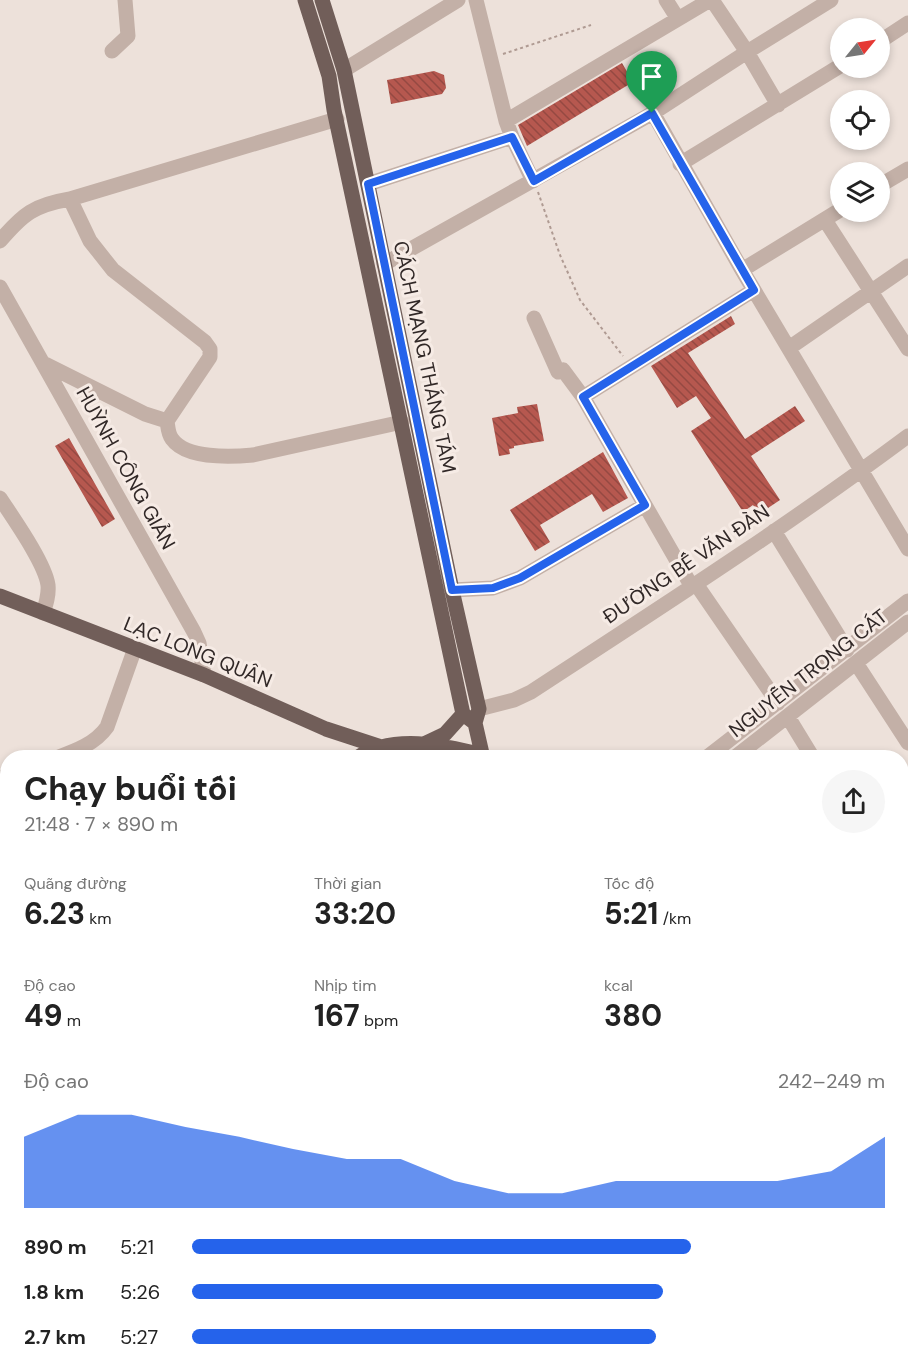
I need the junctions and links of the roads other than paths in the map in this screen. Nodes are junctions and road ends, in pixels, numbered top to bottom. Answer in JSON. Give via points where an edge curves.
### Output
{"nodes":[{"id":1,"x":124,"y":0,"type":"edge"},
{"id":2,"x":304,"y":0,"type":"edge"},
{"id":3,"x":322,"y":0,"type":"edge"},
{"id":4,"x":458,"y":0,"type":"edge"},
{"id":5,"x":476,"y":0,"type":"edge"},
{"id":6,"x":666,"y":0,"type":"edge"},
{"id":7,"x":711,"y":0,"type":"edge"},
{"id":8,"x":831,"y":0,"type":"edge"},
{"id":9,"x":678,"y":19,"type":"junction"},
{"id":10,"x":908,"y":24,"type":"edge"},
{"id":11,"x":890,"y":35,"type":"edge"},
{"id":12,"x":112,"y":51,"type":"dead end"},
{"id":13,"x":747,"y":52,"type":"junction"},
{"id":14,"x":830,"y":72,"type":"edge"},
{"id":15,"x":337,"y":73,"type":"junction"},
{"id":16,"x":778,"y":105,"type":"junction"},
{"id":17,"x":652,"y":113,"type":"junction"},
{"id":18,"x":337,"y":119,"type":"junction"},
{"id":19,"x":506,"y":121,"type":"junction"},
{"id":20,"x":512,"y":137,"type":"junction"},
{"id":21,"x":681,"y":164,"type":"junction"},
{"id":22,"x":908,"y":169,"type":"edge"},
{"id":23,"x":890,"y":180,"type":"edge"},
{"id":24,"x":534,"y":181,"type":"junction"},
{"id":25,"x":368,"y":184,"type":"junction"},
{"id":26,"x":70,"y":199,"type":"junction"},
{"id":27,"x":830,"y":216,"type":"edge"},
{"id":28,"x":825,"y":219,"type":"junction"},
{"id":29,"x":0,"y":241,"type":"edge"},
{"id":30,"x":384,"y":264,"type":"junction"},
{"id":31,"x":908,"y":267,"type":"edge"},
{"id":32,"x":742,"y":270,"type":"junction"},
{"id":33,"x":0,"y":287,"type":"edge"},
{"id":34,"x":754,"y":290,"type":"junction"},
{"id":35,"x":872,"y":293,"type":"junction"},
{"id":36,"x":534,"y":318,"type":"dead end"},
{"id":37,"x":789,"y":348,"type":"junction"},
{"id":38,"x":908,"y":349,"type":"edge"},
{"id":39,"x":43,"y":363,"type":"junction"},
{"id":40,"x":583,"y":397,"type":"junction"},
{"id":41,"x":167,"y":421,"type":"junction"},
{"id":42,"x":402,"y":422,"type":"junction"},
{"id":43,"x":908,"y":436,"type":"edge"},
{"id":44,"x":861,"y":471,"type":"junction"},
{"id":45,"x":0,"y":498,"type":"edge"},
{"id":46,"x":645,"y":505,"type":"junction"},
{"id":47,"x":774,"y":531,"type":"junction"},
{"id":48,"x":908,"y":549,"type":"edge"},
{"id":49,"x":694,"y":585,"type":"junction"},
{"id":50,"x":452,"y":590,"type":"junction"},
{"id":51,"x":0,"y":596,"type":"edge"},
{"id":52,"x":908,"y":601,"type":"edge"},
{"id":53,"x":43,"y":613,"type":"junction"},
{"id":54,"x":908,"y":622,"type":"edge"},
{"id":55,"x":135,"y":648,"type":"junction"},
{"id":56,"x":847,"y":650,"type":"junction"},
{"id":57,"x":856,"y":663,"type":"junction"},
{"id":58,"x":204,"y":675,"type":"junction"},
{"id":59,"x":777,"y":703,"type":"junction"},
{"id":60,"x":472,"y":715,"type":"junction"},
{"id":61,"x":788,"y":717,"type":"junction"},
{"id":62,"x":908,"y":743,"type":"edge"},
{"id":63,"x":424,"y":744,"type":"junction"},
{"id":64,"x":407,"y":745,"type":"junction"},
{"id":65,"x":381,"y":747,"type":"junction"},
{"id":66,"x":76,"y":750,"type":"edge"},
{"id":67,"x":374,"y":750,"type":"edge"},
{"id":68,"x":418,"y":750,"type":"edge"},
{"id":69,"x":460,"y":750,"type":"edge"},
{"id":70,"x":481,"y":750,"type":"edge"},
{"id":71,"x":716,"y":750,"type":"edge"},
{"id":72,"x":745,"y":750,"type":"edge"},
{"id":73,"x":808,"y":750,"type":"edge"}],
"edges":[{"from":1,"to":12,"type":"street","via":[[128,36]]},
{"from":2,"to":15,"type":"main road","name":"CÁCH MẠNG THÁNG TÁM"},
{"from":3,"to":15,"type":"main road","name":"CÁCH MẠNG THÁNG TÁM"},
{"from":4,"to":15,"type":"street"},
{"from":5,"to":19,"type":"street"},
{"from":6,"to":9,"type":"street"},
{"from":7,"to":9,"type":"street"},
{"from":7,"to":13,"type":"street"},
{"from":8,"to":13,"type":"street"},
{"from":9,"to":19,"type":"street"},
{"from":10,"to":11,"type":"street"},
{"from":13,"to":16,"type":"street"},
{"from":13,"to":17,"type":"street"},
{"from":14,"to":16,"type":"street"},
{"from":15,"to":18,"type":"main road","name":"CÁCH MẠNG THÁNG TÁM"},
{"from":15,"to":25,"type":"main road","name":"CÁCH MẠNG THÁNG TÁM"},
{"from":16,"to":21,"type":"street"},
{"from":17,"to":21,"type":"street"},
{"from":17,"to":24,"type":"street"},
{"from":18,"to":26,"type":"street"},
{"from":18,"to":42,"type":"main road","name":"CÁCH MẠNG THÁNG TÁM"},
{"from":19,"to":20,"type":"street"},
{"from":20,"to":24,"type":"street"},
{"from":20,"to":25,"type":"street"},
{"from":21,"to":32,"type":"street"},
{"from":22,"to":23,"type":"street"},
{"from":24,"to":30,"type":"street"},
{"from":25,"to":30,"type":"main road","name":"CÁCH MẠNG THÁNG TÁM"},
{"from":26,"to":29,"type":"street","via":[[47,202],[27,212]]},
{"from":26,"to":41,"type":"street","via":[[90,240],[112,270],[209,347],[208,361]]},
{"from":27,"to":28,"type":"street"},
{"from":28,"to":32,"type":"street"},
{"from":28,"to":35,"type":"street"},
{"from":30,"to":50,"type":"main road","name":"CÁCH MẠNG THÁNG TÁM"},
{"from":31,"to":35,"type":"street"},
{"from":32,"to":34,"type":"street"},
{"from":33,"to":39,"type":"street","name":"HUỲNH CÔNG GIẢN"},
{"from":34,"to":37,"type":"street"},
{"from":34,"to":40,"type":"street"},
{"from":35,"to":37,"type":"street"},
{"from":35,"to":38,"type":"street"},
{"from":36,"to":40,"type":"street","via":[[558,372],[564,370]]},
{"from":37,"to":44,"type":"street"},
{"from":39,"to":41,"type":"street"},
{"from":39,"to":58,"type":"street","name":"HUỲNH CÔNG GIẢN","via":[[194,632]]},
{"from":40,"to":46,"type":"street"},
{"from":41,"to":42,"type":"street","via":[[171,438],[183,448],[228,457]]},
{"from":42,"to":60,"type":"main road","name":"CÁCH MẠNG THÁNG TÁM"},
{"from":43,"to":44,"type":"street","name":"ĐƯỜNG BẾ VĂN ĐÀN"},
{"from":44,"to":47,"type":"street","name":"ĐƯỜNG BẾ VĂN ĐÀN"},
{"from":44,"to":48,"type":"street"},
{"from":45,"to":53,"type":"street","via":[[46,578],[48,593]]},
{"from":46,"to":49,"type":"street"},
{"from":46,"to":50,"type":"street","via":[[520,578],[493,588]]},
{"from":47,"to":49,"type":"street","name":"ĐƯỜNG BẾ VĂN ĐÀN"},
{"from":47,"to":56,"type":"street"},
{"from":49,"to":59,"type":"street"},
{"from":49,"to":60,"type":"street","name":"ĐƯỜNG BẾ VĂN ĐÀN","via":[[531,692]]},
{"from":50,"to":60,"type":"main road","name":"CÁCH MẠNG THÁNG TÁM"},
{"from":51,"to":53,"type":"main road","name":"LẠC LONG QUÂN"},
{"from":52,"to":56,"type":"street"},
{"from":53,"to":55,"type":"main road","name":"LẠC LONG QUÂN"},
{"from":54,"to":57,"type":"street","name":"NGUYỄN TRỌNG CÁT"},
{"from":55,"to":58,"type":"main road","name":"LẠC LONG QUÂN"},
{"from":55,"to":66,"type":"street","via":[[107,727],[97,739]]},
{"from":56,"to":59,"type":"street"},
{"from":57,"to":61,"type":"street","name":"NGUYỄN TRỌNG CÁT"},
{"from":57,"to":62,"type":"street"},
{"from":58,"to":65,"type":"main road","name":"LẠC LONG QUÂN","via":[[326,729]]},
{"from":59,"to":71,"type":"street"},
{"from":60,"to":63,"type":"main road"},
{"from":60,"to":70,"type":"main road","name":"CÁCH MẠNG THÁNG TÁM"},
{"from":61,"to":72,"type":"street","name":"NGUYỄN TRỌNG CÁT"},
{"from":61,"to":73,"type":"street"},
{"from":63,"to":64,"type":"main road","name":"LẠC LONG QUÂN"},
{"from":63,"to":69,"type":"main road","name":"LẠC LONG QUÂN"},
{"from":64,"to":65,"type":"main road","name":"LẠC LONG QUÂN"},
{"from":64,"to":68,"type":"main road","name":"LẠC LONG QUÂN"},
{"from":65,"to":67,"type":"main road","name":"LẠC LONG QUÂN"}]}
